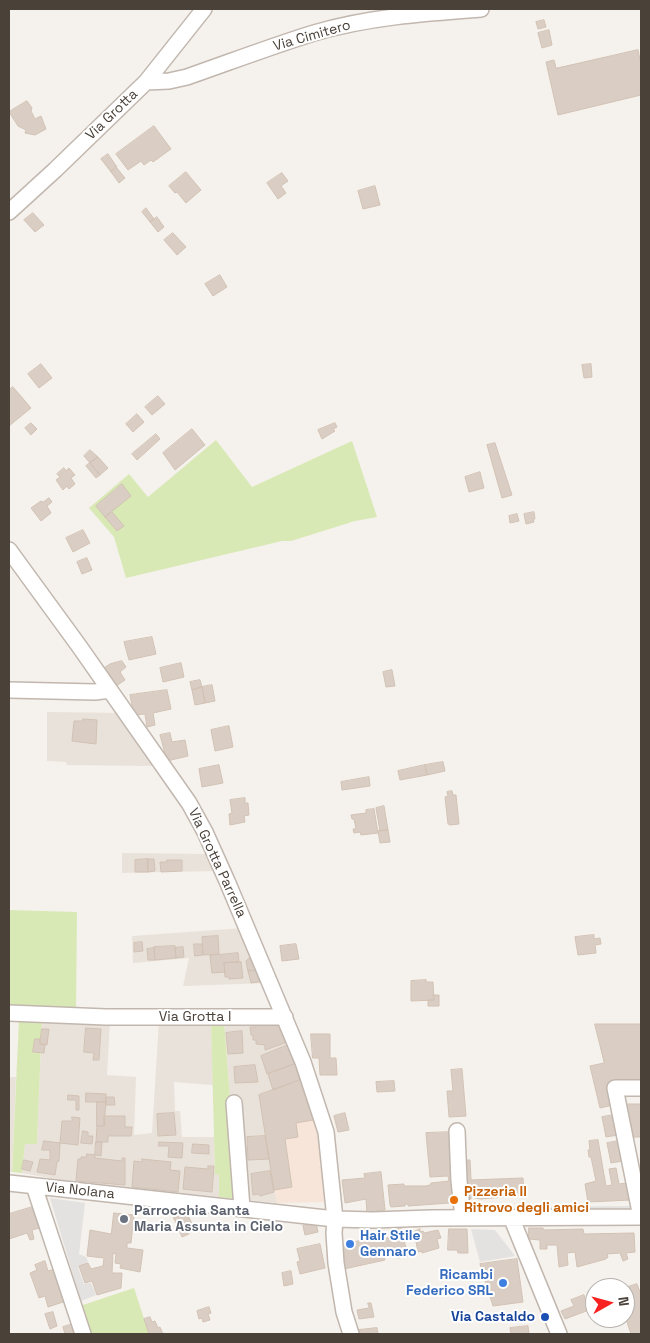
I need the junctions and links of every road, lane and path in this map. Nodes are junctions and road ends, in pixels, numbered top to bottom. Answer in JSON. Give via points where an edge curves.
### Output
{"nodes":[{"id":1,"x":204,"y":9,"type":"edge"},
{"id":2,"x":482,"y":9,"type":"edge"},
{"id":3,"x":146,"y":82,"type":"junction"},
{"id":4,"x":9,"y":212,"type":"edge"},
{"id":5,"x":9,"y":550,"type":"edge"},
{"id":6,"x":9,"y":690,"type":"edge"},
{"id":7,"x":110,"y":690,"type":"junction"},
{"id":8,"x":9,"y":1013,"type":"edge"},
{"id":9,"x":285,"y":1017,"type":"junction"},
{"id":10,"x":641,"y":1088,"type":"edge"},
{"id":11,"x":234,"y":1103,"type":"dead end"},
{"id":12,"x":457,"y":1131,"type":"dead end"},
{"id":13,"x":9,"y":1183,"type":"edge"},
{"id":14,"x":34,"y":1186,"type":"junction"},
{"id":15,"x":242,"y":1208,"type":"junction"},
{"id":16,"x":511,"y":1217,"type":"junction"},
{"id":17,"x":641,"y":1217,"type":"edge"},
{"id":18,"x":463,"y":1218,"type":"junction"},
{"id":19,"x":335,"y":1219,"type":"junction"},
{"id":20,"x":83,"y":1334,"type":"edge"},
{"id":21,"x":351,"y":1334,"type":"edge"},
{"id":22,"x":559,"y":1334,"type":"edge"}],
"edges":[{"from":1,"to":3,"type":"street","name":"Via Grotta"},
{"from":2,"to":3,"type":"street","name":"Via Cimitero","via":[[416,14],[347,25],[314,33],[187,77]]},
{"from":3,"to":4,"type":"street","name":"Via Grotta"},
{"from":5,"to":7,"type":"street","name":"Via Grotta Parrella"},
{"from":6,"to":7,"type":"street"},
{"from":7,"to":9,"type":"street","name":"Via Grotta Parrella","via":[[189,803],[205,832]]},
{"from":8,"to":9,"type":"street","name":"Via Grotta I","via":[[106,1017]]},
{"from":9,"to":19,"type":"street","name":"Via Grotta Parrella","via":[[326,1132]]},
{"from":10,"to":17,"type":"street","via":[[615,1088]]},
{"from":11,"to":15,"type":"street"},
{"from":12,"to":18,"type":"street"},
{"from":13,"to":14,"type":"street","name":"Via Nolana"},
{"from":14,"to":15,"type":"street","name":"Via Nolana"},
{"from":14,"to":20,"type":"street","name":"Via Nolana"},
{"from":15,"to":19,"type":"street","name":"Via Nolana"},
{"from":16,"to":17,"type":"street","name":"Via Nolana"},
{"from":16,"to":18,"type":"street","name":"Via Nolana"},
{"from":16,"to":22,"type":"street"},
{"from":18,"to":19,"type":"street","name":"Via Nolana"},
{"from":19,"to":21,"type":"street","name":"Via Grotta Parrella","via":[[338,1281]]}]}
